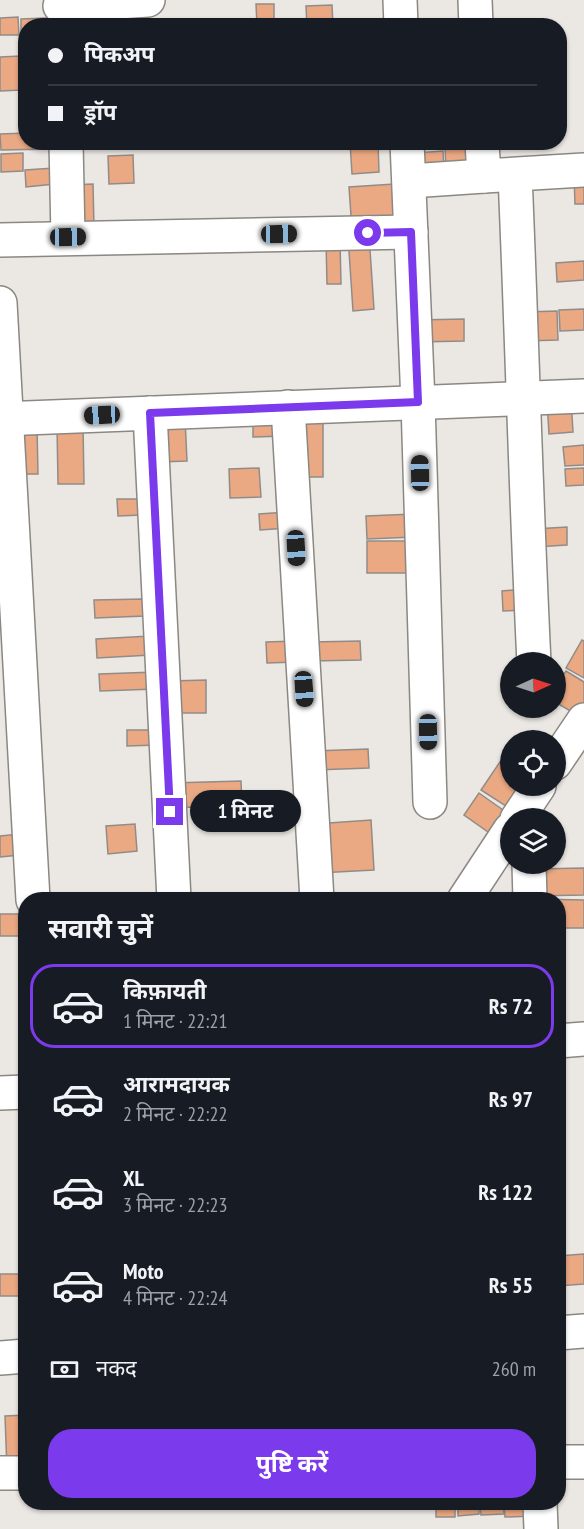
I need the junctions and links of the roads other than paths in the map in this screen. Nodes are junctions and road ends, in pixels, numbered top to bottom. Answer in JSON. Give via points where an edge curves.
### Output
{"nodes":[{"id":1,"x":147,"y":0,"type":"edge"},
{"id":2,"x":400,"y":0,"type":"edge"},
{"id":3,"x":475,"y":0,"type":"edge"},
{"id":4,"x":60,"y":10,"type":"edge"},
{"id":5,"x":401,"y":18,"type":"edge"},
{"id":6,"x":476,"y":18,"type":"edge"},
{"id":7,"x":66,"y":150,"type":"edge"},
{"id":8,"x":408,"y":150,"type":"edge"},
{"id":9,"x":486,"y":150,"type":"edge"},
{"id":10,"x":584,"y":170,"type":"edge"},
{"id":11,"x":499,"y":175,"type":"junction"},
{"id":12,"x":410,"y":181,"type":"junction"},
{"id":13,"x":411,"y":232,"type":"junction"},
{"id":14,"x":68,"y":237,"type":"junction"},
{"id":15,"x":0,"y":240,"type":"edge"},
{"id":16,"x":0,"y":303,"type":"edge"},
{"id":17,"x":584,"y":396,"type":"edge"},
{"id":18,"x":525,"y":398,"type":"junction"},
{"id":19,"x":418,"y":402,"type":"junction"},
{"id":20,"x":288,"y":407,"type":"junction"},
{"id":21,"x":150,"y":413,"type":"junction"},
{"id":22,"x":3,"y":419,"type":"edge"},
{"id":23,"x":533,"y":652,"type":"edge"},
{"id":24,"x":584,"y":720,"type":"edge"},
{"id":25,"x":566,"y":747,"type":"edge"},
{"id":26,"x":430,"y":802,"type":"dead end"},
{"id":27,"x":500,"y":845,"type":"edge"},
{"id":28,"x":530,"y":874,"type":"edge"},
{"id":29,"x":33,"y":892,"type":"edge"},
{"id":30,"x":174,"y":892,"type":"edge"},
{"id":31,"x":317,"y":892,"type":"edge"},
{"id":32,"x":469,"y":892,"type":"edge"},
{"id":33,"x":530,"y":892,"type":"edge"},
{"id":34,"x":584,"y":1040,"type":"edge"},
{"id":35,"x":566,"y":1041,"type":"edge"},
{"id":36,"x":18,"y":1092,"type":"edge"},
{"id":37,"x":0,"y":1093,"type":"edge"},
{"id":38,"x":584,"y":1331,"type":"edge"},
{"id":39,"x":566,"y":1332,"type":"edge"},
{"id":40,"x":18,"y":1357,"type":"edge"},
{"id":41,"x":0,"y":1358,"type":"edge"},
{"id":42,"x":566,"y":1462,"type":"edge"},
{"id":43,"x":584,"y":1462,"type":"edge"},
{"id":44,"x":0,"y":1473,"type":"edge"},
{"id":45,"x":18,"y":1473,"type":"edge"},
{"id":46,"x":541,"y":1510,"type":"edge"},
{"id":47,"x":542,"y":1529,"type":"edge"}],
"edges":[{"from":1,"to":4,"type":"street"},
{"from":2,"to":5,"type":"street"},
{"from":3,"to":6,"type":"street"},
{"from":7,"to":14,"type":"street"},
{"from":8,"to":12,"type":"street"},
{"from":9,"to":11,"type":"street"},
{"from":10,"to":11,"type":"street"},
{"from":11,"to":12,"type":"street"},
{"from":11,"to":18,"type":"street"},
{"from":12,"to":13,"type":"street"},
{"from":13,"to":14,"type":"street"},
{"from":13,"to":19,"type":"street"},
{"from":14,"to":15,"type":"street"},
{"from":16,"to":22,"type":"street"},
{"from":17,"to":18,"type":"street"},
{"from":18,"to":19,"type":"street"},
{"from":18,"to":23,"type":"street"},
{"from":19,"to":20,"type":"street"},
{"from":19,"to":26,"type":"street"},
{"from":20,"to":21,"type":"street"},
{"from":20,"to":31,"type":"street"},
{"from":21,"to":22,"type":"street"},
{"from":21,"to":30,"type":"street"},
{"from":22,"to":29,"type":"street"},
{"from":24,"to":25,"type":"street"},
{"from":27,"to":32,"type":"street"},
{"from":28,"to":33,"type":"street"},
{"from":34,"to":35,"type":"street"},
{"from":36,"to":37,"type":"street"},
{"from":38,"to":39,"type":"street"},
{"from":40,"to":41,"type":"street"},
{"from":42,"to":43,"type":"street"},
{"from":44,"to":45,"type":"street"},
{"from":46,"to":47,"type":"street"}]}
